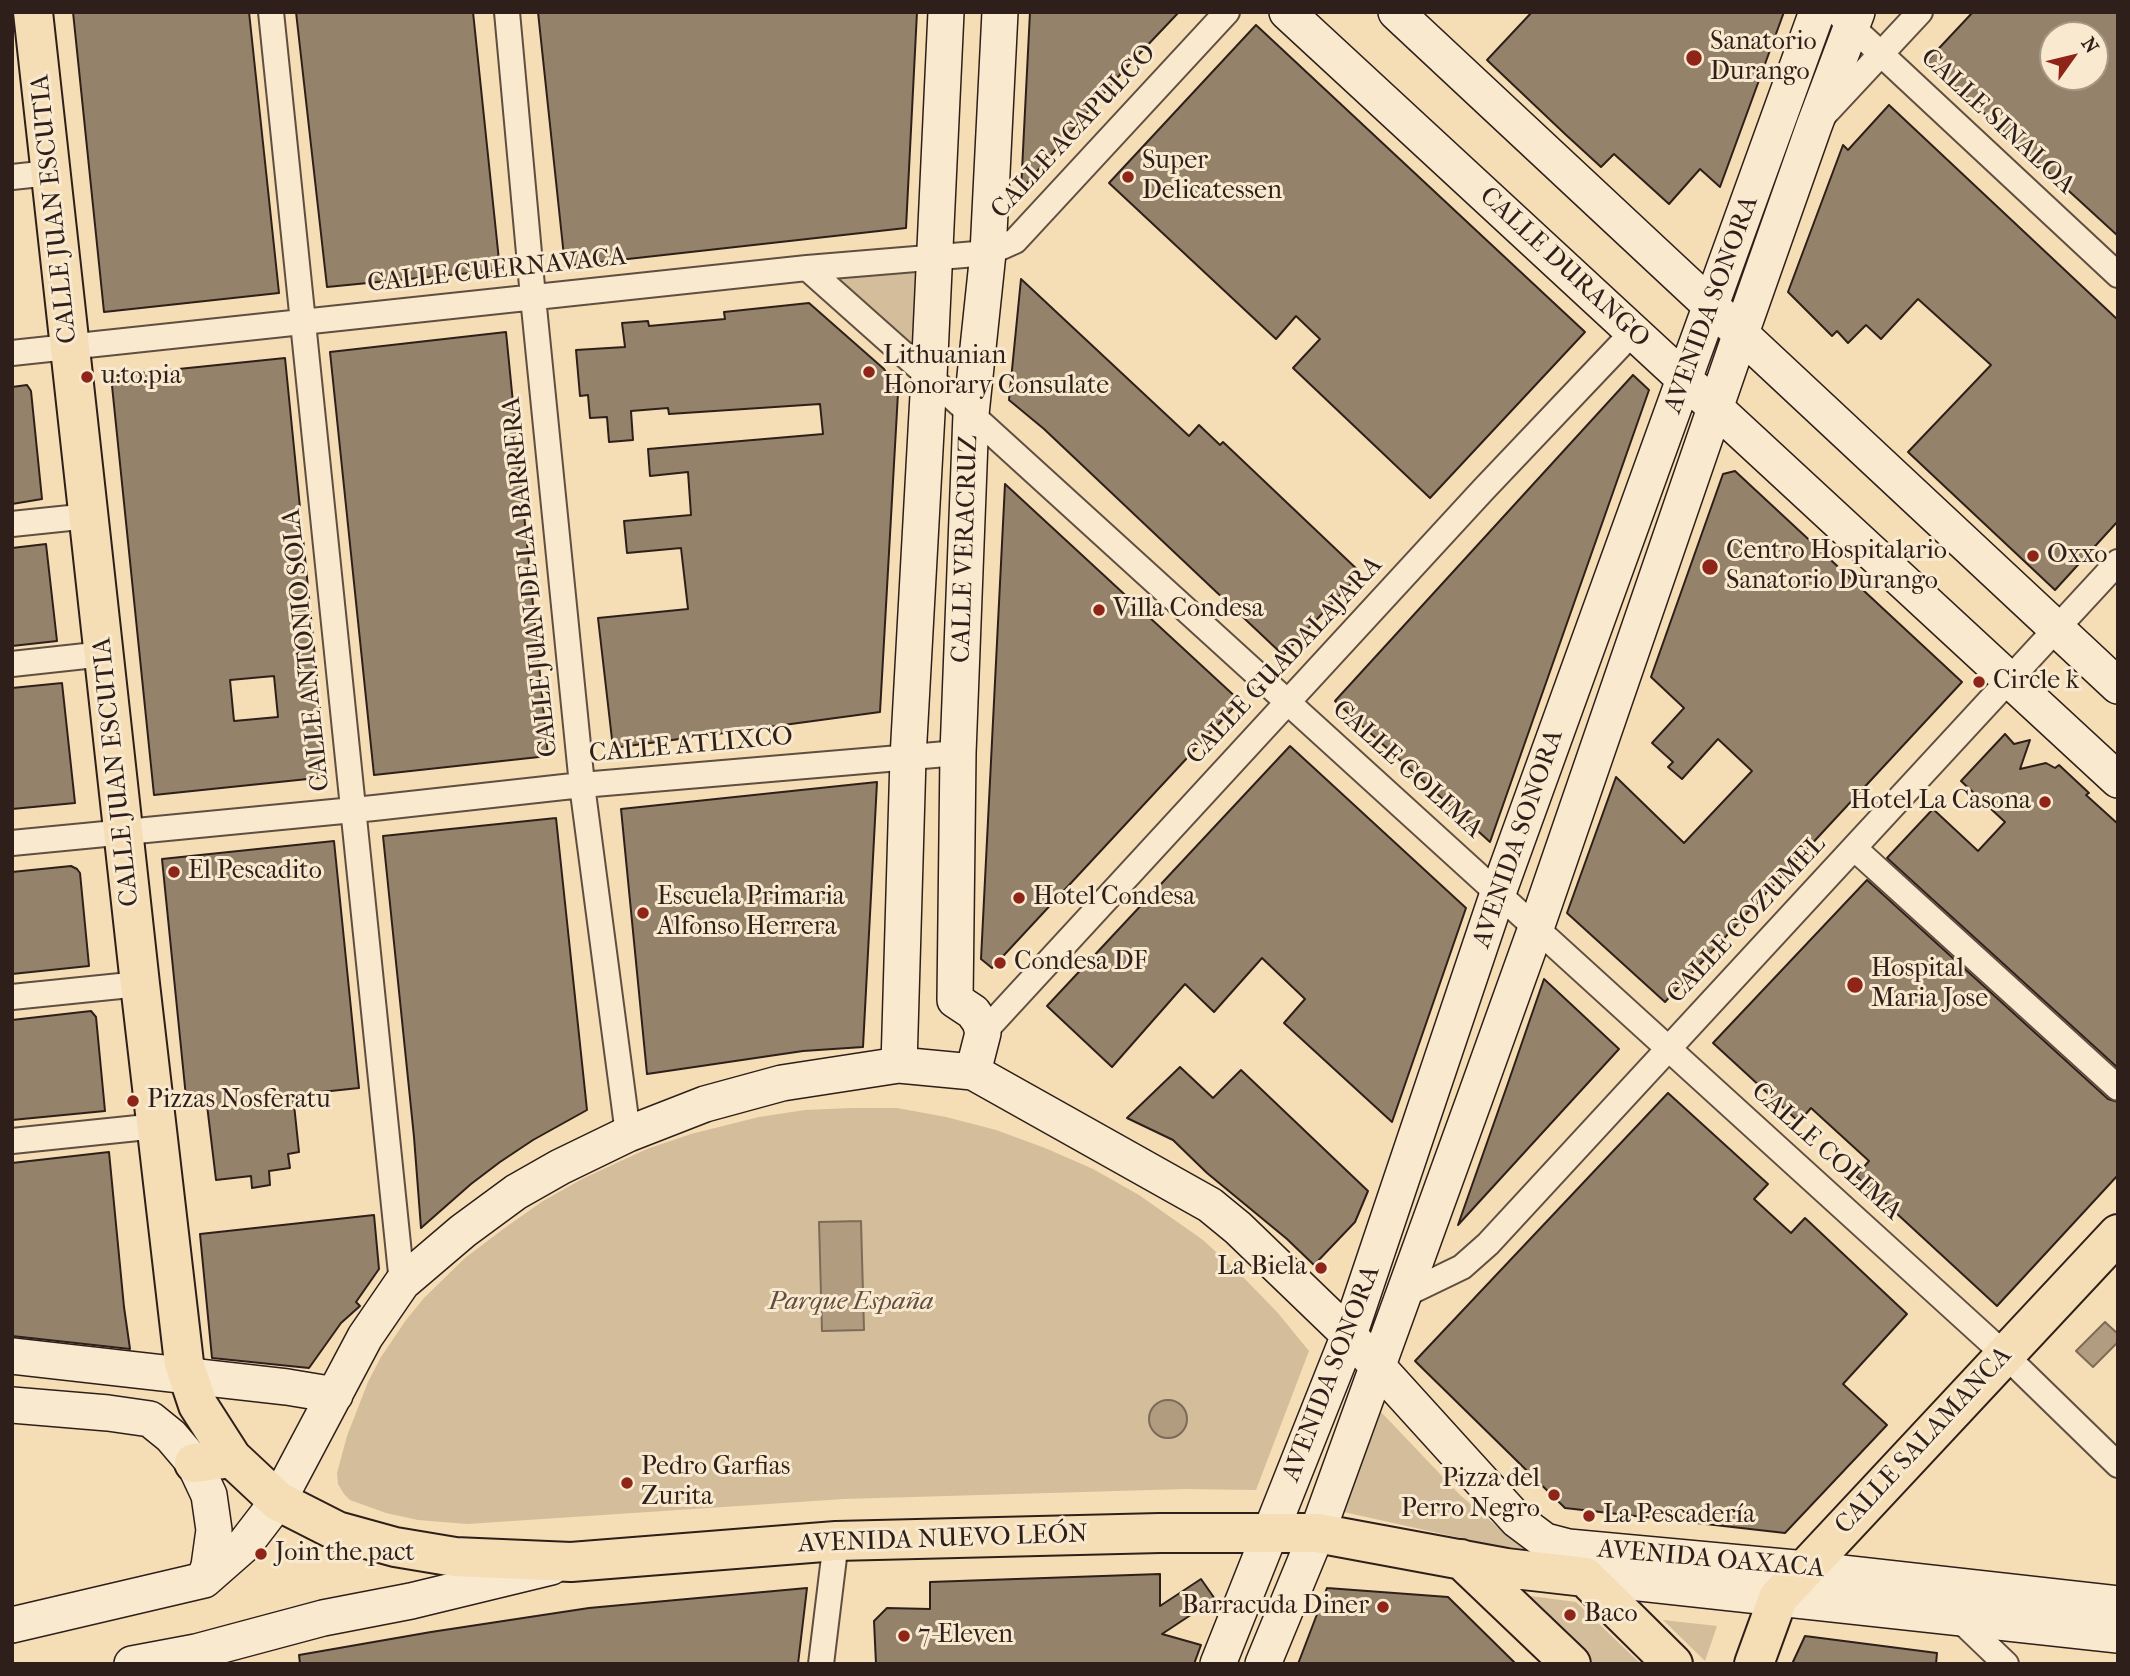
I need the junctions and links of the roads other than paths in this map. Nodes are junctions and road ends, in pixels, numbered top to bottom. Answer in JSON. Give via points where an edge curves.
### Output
{"nodes":[{"id":1,"x":271,"y":12,"type":"edge"},
{"id":2,"x":507,"y":12,"type":"edge"},
{"id":3,"x":946,"y":12,"type":"edge"},
{"id":4,"x":1000,"y":12,"type":"edge"},
{"id":5,"x":1227,"y":12,"type":"edge"},
{"id":6,"x":1287,"y":12,"type":"edge"},
{"id":7,"x":1396,"y":12,"type":"edge"},
{"id":8,"x":1817,"y":12,"type":"edge"},
{"id":9,"x":1920,"y":12,"type":"edge"},
{"id":10,"x":1848,"y":17,"type":"edge"},
{"id":11,"x":26,"y":23,"type":"edge"},
{"id":12,"x":1881,"y":54,"type":"junction"},
{"id":13,"x":1814,"y":126,"type":"junction"},
{"id":14,"x":1760,"y":172,"type":"junction"},
{"id":15,"x":50,"y":173,"type":"junction"},
{"id":16,"x":12,"y":177,"type":"edge"},
{"id":17,"x":1793,"y":190,"type":"junction"},
{"id":18,"x":988,"y":253,"type":"junction"},
{"id":19,"x":934,"y":257,"type":"junction"},
{"id":20,"x":807,"y":268,"type":"junction"},
{"id":21,"x":2118,"y":275,"type":"edge"},
{"id":22,"x":533,"y":297,"type":"junction"},
{"id":23,"x":1712,"y":307,"type":"junction"},
{"id":24,"x":303,"y":322,"type":"junction"},
{"id":25,"x":1633,"y":332,"type":"junction"},
{"id":26,"x":1741,"y":334,"type":"junction"},
{"id":27,"x":70,"y":346,"type":"junction"},
{"id":28,"x":12,"y":353,"type":"edge"},
{"id":29,"x":929,"y":376,"type":"junction"},
{"id":30,"x":1685,"y":380,"type":"junction"},
{"id":31,"x":1716,"y":408,"type":"junction"},
{"id":32,"x":971,"y":414,"type":"junction"},
{"id":33,"x":89,"y":516,"type":"junction"},
{"id":34,"x":12,"y":524,"type":"edge"},
{"id":35,"x":2118,"y":562,"type":"edge"},
{"id":36,"x":2056,"y":629,"type":"junction"},
{"id":37,"x":104,"y":654,"type":"junction"},
{"id":38,"x":12,"y":664,"type":"edge"},
{"id":39,"x":2010,"y":679,"type":"junction"},
{"id":40,"x":2118,"y":686,"type":"edge"},
{"id":41,"x":1570,"y":695,"type":"junction"},
{"id":42,"x":1287,"y":702,"type":"junction"},
{"id":43,"x":1611,"y":712,"type":"junction"},
{"id":44,"x":958,"y":753,"type":"junction"},
{"id":45,"x":908,"y":758,"type":"junction"},
{"id":46,"x":2118,"y":780,"type":"edge"},
{"id":47,"x":582,"y":785,"type":"junction"},
{"id":48,"x":353,"y":810,"type":"junction"},
{"id":49,"x":124,"y":832,"type":"junction"},
{"id":50,"x":12,"y":843,"type":"edge"},
{"id":51,"x":1854,"y":848,"type":"junction"},
{"id":52,"x":1498,"y":893,"type":"junction"},
{"id":53,"x":1536,"y":928,"type":"junction"},
{"id":54,"x":140,"y":984,"type":"junction"},
{"id":55,"x":12,"y":997,"type":"edge"},
{"id":56,"x":955,"y":1000,"type":"junction"},
{"id":57,"x":899,"y":1019,"type":"junction"},
{"id":58,"x":984,"y":1033,"type":"junction"},
{"id":59,"x":1669,"y":1049,"type":"junction"},
{"id":60,"x":899,"y":1065,"type":"junction"},
{"id":61,"x":973,"y":1072,"type":"junction"},
{"id":62,"x":1435,"y":1082,"type":"junction"},
{"id":63,"x":2118,"y":1088,"type":"edge"},
{"id":64,"x":1476,"y":1095,"type":"junction"},
{"id":65,"x":157,"y":1126,"type":"junction"},
{"id":66,"x":628,"y":1134,"type":"junction"},
{"id":67,"x":12,"y":1141,"type":"edge"},
{"id":68,"x":1391,"y":1213,"type":"junction"},
{"id":69,"x":1428,"y":1226,"type":"junction"},
{"id":70,"x":2118,"y":1234,"type":"edge"},
{"id":71,"x":402,"y":1283,"type":"junction"},
{"id":72,"x":1402,"y":1296,"type":"junction"},
{"id":73,"x":1349,"y":1335,"type":"junction"},
{"id":74,"x":2004,"y":1354,"type":"junction"},
{"id":75,"x":12,"y":1356,"type":"edge"},
{"id":76,"x":1378,"y":1366,"type":"junction"},
{"id":77,"x":112,"y":1367,"type":"junction"},
{"id":78,"x":187,"y":1376,"type":"junction"},
{"id":79,"x":335,"y":1395,"type":"junction"},
{"id":80,"x":12,"y":1405,"type":"edge"},
{"id":81,"x":108,"y":1413,"type":"junction"},
{"id":82,"x":232,"y":1458,"type":"junction"},
{"id":83,"x":194,"y":1463,"type":"junction"},
{"id":84,"x":2118,"y":1465,"type":"edge"},
{"id":85,"x":278,"y":1501,"type":"junction"},
{"id":86,"x":1270,"y":1533,"type":"junction"},
{"id":87,"x":1317,"y":1533,"type":"junction"},
{"id":88,"x":836,"y":1541,"type":"junction"},
{"id":89,"x":1461,"y":1559,"type":"junction"},
{"id":90,"x":570,"y":1562,"type":"junction"},
{"id":91,"x":1806,"y":1569,"type":"junction"},
{"id":92,"x":1585,"y":1577,"type":"junction"},
{"id":93,"x":204,"y":1580,"type":"junction"},
{"id":94,"x":1778,"y":1598,"type":"junction"},
{"id":95,"x":2118,"y":1604,"type":"edge"},
{"id":96,"x":1956,"y":1616,"type":"junction"},
{"id":97,"x":12,"y":1625,"type":"edge"},
{"id":98,"x":2118,"y":1635,"type":"edge"},
{"id":99,"x":197,"y":1658,"type":"edge"},
{"id":100,"x":132,"y":1664,"type":"edge"},
{"id":101,"x":821,"y":1664,"type":"edge"},
{"id":102,"x":1218,"y":1664,"type":"edge"},
{"id":103,"x":1263,"y":1664,"type":"edge"},
{"id":104,"x":1571,"y":1664,"type":"edge"},
{"id":105,"x":1673,"y":1664,"type":"edge"},
{"id":106,"x":1754,"y":1664,"type":"edge"},
{"id":107,"x":2006,"y":1664,"type":"edge"}],
"edges":[{"from":1,"to":24,"type":"street","name":"CALLE ANTONIO SOLA"},
{"from":2,"to":22,"type":"street","name":"CALLE JUAN DE LA BARRERA"},
{"from":3,"to":19,"type":"main road","name":"CALLE VERACRUZ"},
{"from":4,"to":18,"type":"main road","name":"CALLE VERACRUZ"},
{"from":5,"to":18,"type":"street","name":"CALLE ACAPULCO","via":[[1015,241]]},
{"from":6,"to":25,"type":"main road","name":"CALLE DURANGO"},
{"from":7,"to":23,"type":"main road"},
{"from":8,"to":14,"type":"main road","name":"AVENIDA SONORA"},
{"from":9,"to":12,"type":"street"},
{"from":10,"to":12,"type":"street","name":"CALLE SINALOA"},
{"from":10,"to":13,"type":"main road","name":"AVENIDA SONORA"},
{"from":11,"to":15,"type":"main road","name":"CALLE JUAN ESCUTIA"},
{"from":12,"to":13,"type":"street"},
{"from":12,"to":21,"type":"street","name":"CALLE SINALOA"},
{"from":13,"to":17,"type":"main road","name":"AVENIDA SONORA"},
{"from":14,"to":17,"type":"main road"},
{"from":14,"to":23,"type":"main road","name":"AVENIDA SONORA"},
{"from":15,"to":16,"type":"street"},
{"from":15,"to":27,"type":"main road","name":"CALLE JUAN ESCUTIA"},
{"from":17,"to":26,"type":"main road","name":"AVENIDA SONORA"},
{"from":18,"to":19,"type":"street","name":"CALLE CUERNAVACA"},
{"from":18,"to":32,"type":"main road","name":"CALLE VERACRUZ"},
{"from":19,"to":20,"type":"street","name":"CALLE CUERNAVACA"},
{"from":19,"to":29,"type":"main road","name":"CALLE VERACRUZ"},
{"from":20,"to":22,"type":"street","name":"CALLE CUERNAVACA"},
{"from":20,"to":29,"type":"street","name":"CALLE COLIMA"},
{"from":22,"to":24,"type":"street","name":"CALLE CUERNAVACA"},
{"from":22,"to":47,"type":"street","name":"CALLE JUAN DE LA BARRERA"},
{"from":23,"to":26,"type":"main road"},
{"from":23,"to":30,"type":"main road","name":"AVENIDA SONORA"},
{"from":24,"to":27,"type":"street","name":"CALLE CUERNAVACA"},
{"from":24,"to":48,"type":"street","name":"CALLE ANTONIO SOLA"},
{"from":25,"to":30,"type":"main road","name":"CALLE DURANGO"},
{"from":25,"to":42,"type":"street","name":"CALLE GUADALAJARA"},
{"from":26,"to":31,"type":"main road","name":"AVENIDA SONORA"},
{"from":26,"to":36,"type":"main road"},
{"from":27,"to":28,"type":"street","name":"CALLE CUERNAVACA"},
{"from":27,"to":33,"type":"main road","name":"CALLE JUAN ESCUTIA"},
{"from":29,"to":32,"type":"street","name":"CALLE COLIMA"},
{"from":29,"to":45,"type":"main road","name":"CALLE VERACRUZ"},
{"from":30,"to":31,"type":"main road","name":"CALLE DURANGO"},
{"from":30,"to":41,"type":"main road","name":"AVENIDA SONORA"},
{"from":31,"to":39,"type":"main road","name":"CALLE DURANGO"},
{"from":31,"to":43,"type":"main road","name":"AVENIDA SONORA"},
{"from":32,"to":42,"type":"street","name":"CALLE COLIMA"},
{"from":32,"to":44,"type":"main road","name":"CALLE VERACRUZ"},
{"from":33,"to":34,"type":"street"},
{"from":33,"to":37,"type":"main road","name":"CALLE JUAN ESCUTIA"},
{"from":35,"to":36,"type":"street","name":"CALLE COZUMEL"},
{"from":36,"to":39,"type":"street","name":"CALLE COZUMEL"},
{"from":36,"to":40,"type":"main road"},
{"from":37,"to":38,"type":"street"},
{"from":37,"to":49,"type":"main road","name":"CALLE JUAN ESCUTIA"},
{"from":39,"to":46,"type":"main road","name":"CALLE DURANGO"},
{"from":39,"to":51,"type":"street","name":"CALLE COZUMEL"},
{"from":41,"to":43,"type":"main road"},
{"from":41,"to":52,"type":"main road","name":"AVENIDA SONORA"},
{"from":42,"to":52,"type":"street","name":"CALLE COLIMA"},
{"from":42,"to":58,"type":"street","name":"CALLE GUADALAJARA"},
{"from":43,"to":53,"type":"main road","name":"AVENIDA SONORA"},
{"from":44,"to":45,"type":"street","name":"CALLE ATLIXCO"},
{"from":44,"to":56,"type":"main road","name":"CALLE VERACRUZ"},
{"from":45,"to":47,"type":"street","name":"CALLE ATLIXCO"},
{"from":45,"to":57,"type":"main road","name":"CALLE VERACRUZ"},
{"from":47,"to":48,"type":"street","name":"CALLE ATLIXCO"},
{"from":47,"to":66,"type":"street","name":"CALLE JUAN DE LA BARRERA"},
{"from":48,"to":49,"type":"street","name":"CALLE ATLIXCO"},
{"from":48,"to":71,"type":"street","name":"CALLE ANTONIO SOLA"},
{"from":49,"to":50,"type":"street","name":"CALLE ATLIXCO"},
{"from":49,"to":54,"type":"main road","name":"CALLE JUAN ESCUTIA"},
{"from":51,"to":59,"type":"street","name":"CALLE COZUMEL"},
{"from":51,"to":63,"type":"street"},
{"from":52,"to":53,"type":"street","name":"CALLE COLIMA"},
{"from":52,"to":62,"type":"main road","name":"AVENIDA SONORA"},
{"from":53,"to":59,"type":"street","name":"CALLE COLIMA"},
{"from":53,"to":64,"type":"main road","name":"AVENIDA SONORA"},
{"from":54,"to":55,"type":"street"},
{"from":54,"to":65,"type":"main road","name":"CALLE JUAN ESCUTIA"},
{"from":56,"to":57,"type":"main road","via":[[915,1002],[905,1007]]},
{"from":56,"to":58,"type":"main road","via":[[973,1012]]},
{"from":57,"to":60,"type":"main road","name":"CALLE VERACRUZ"},
{"from":58,"to":61,"type":"main road"},
{"from":59,"to":72,"type":"street","name":"CALLE COZUMEL","via":[[1488,1244],[1462,1267]]},
{"from":59,"to":74,"type":"street","name":"CALLE COLIMA"},
{"from":60,"to":61,"type":"main road"},
{"from":60,"to":66,"type":"main road","via":[[782,1083],[705,1104]]},
{"from":61,"to":73,"type":"main road","name":"AVENIDA OAXACA","via":[[1210,1205]]},
{"from":62,"to":64,"type":"main road"},
{"from":62,"to":68,"type":"main road","name":"AVENIDA SONORA"},
{"from":64,"to":69,"type":"main road","name":"AVENIDA SONORA"},
{"from":65,"to":67,"type":"street"},
{"from":65,"to":78,"type":"main road","name":"CALLE JUAN ESCUTIA"},
{"from":66,"to":71,"type":"main road","via":[[516,1192]]},
{"from":68,"to":69,"type":"main road"},
{"from":68,"to":73,"type":"main road","name":"AVENIDA SONORA"},
{"from":69,"to":72,"type":"main road","name":"AVENIDA SONORA"},
{"from":70,"to":74,"type":"main road","name":"CALLE SALAMANCA"},
{"from":71,"to":79,"type":"main road","via":[[365,1337]]},
{"from":72,"to":76,"type":"main road","name":"AVENIDA SONORA"},
{"from":73,"to":76,"type":"main road","name":"AVENIDA OAXACA"},
{"from":73,"to":86,"type":"main road","name":"AVENIDA SONORA"},
{"from":74,"to":84,"type":"street","name":"CALLE COLIMA"},
{"from":74,"to":91,"type":"main road","name":"CALLE SALAMANCA"},
{"from":75,"to":77,"type":"main road"},
{"from":76,"to":87,"type":"main road","name":"AVENIDA SONORA"},
{"from":76,"to":91,"type":"main road","name":"AVENIDA OAXACA","via":[[1517,1520],[1545,1541],[1568,1547]]},
{"from":77,"to":78,"type":"main road"},
{"from":77,"to":81,"type":"main road","via":[[114,1390]]},
{"from":78,"to":79,"type":"main road"},
{"from":78,"to":82,"type":"main road","name":"CALLE JUAN ESCUTIA","via":[[198,1405]]},
{"from":79,"to":85,"type":"main road"},
{"from":80,"to":81,"type":"main road"},
{"from":81,"to":83,"type":"main road","via":[[150,1419]]},
{"from":82,"to":83,"type":"main road"},
{"from":82,"to":85,"type":"main road","name":"CALLE JUAN ESCUTIA"},
{"from":83,"to":93,"type":"main road","via":[[209,1495],[214,1530]]},
{"from":85,"to":90,"type":"main road","name":"AVENIDA NUEVO LEÓN","via":[[337,1531],[395,1548],[455,1557]]},
{"from":85,"to":93,"type":"main road","via":[[245,1544]]},
{"from":86,"to":87,"type":"main road","name":"AVENIDA NUEVO LEÓN"},
{"from":86,"to":88,"type":"main road","name":"AVENIDA NUEVO LEÓN"},
{"from":86,"to":102,"type":"main road","name":"AVENIDA SONORA"},
{"from":87,"to":89,"type":"main road","name":"AVENIDA OAXACA"},
{"from":87,"to":103,"type":"main road","name":"AVENIDA SONORA"},
{"from":88,"to":90,"type":"main road","name":"AVENIDA NUEVO LEÓN"},
{"from":88,"to":101,"type":"street"},
{"from":89,"to":92,"type":"main road","name":"AVENIDA OAXACA"},
{"from":89,"to":104,"type":"main road"},
{"from":90,"to":99,"type":"main road","name":"AVENIDA NUEVO LEÓN","via":[[323,1618]]},
{"from":91,"to":94,"type":"main road","name":"CALLE SALAMANCA"},
{"from":91,"to":95,"type":"main road","name":"AVENIDA OAXACA"},
{"from":92,"to":94,"type":"main road","name":"AVENIDA OAXACA"},
{"from":92,"to":105,"type":"main road"},
{"from":93,"to":97,"type":"main road"},
{"from":94,"to":96,"type":"main road","name":"AVENIDA OAXACA"},
{"from":94,"to":106,"type":"main road","name":"CALLE SALAMANCA"},
{"from":96,"to":98,"type":"main road","name":"AVENIDA OAXACA"},
{"from":96,"to":107,"type":"street"},
{"from":99,"to":100,"type":"main road","name":"AVENIDA NUEVO LEÓN"}]}
